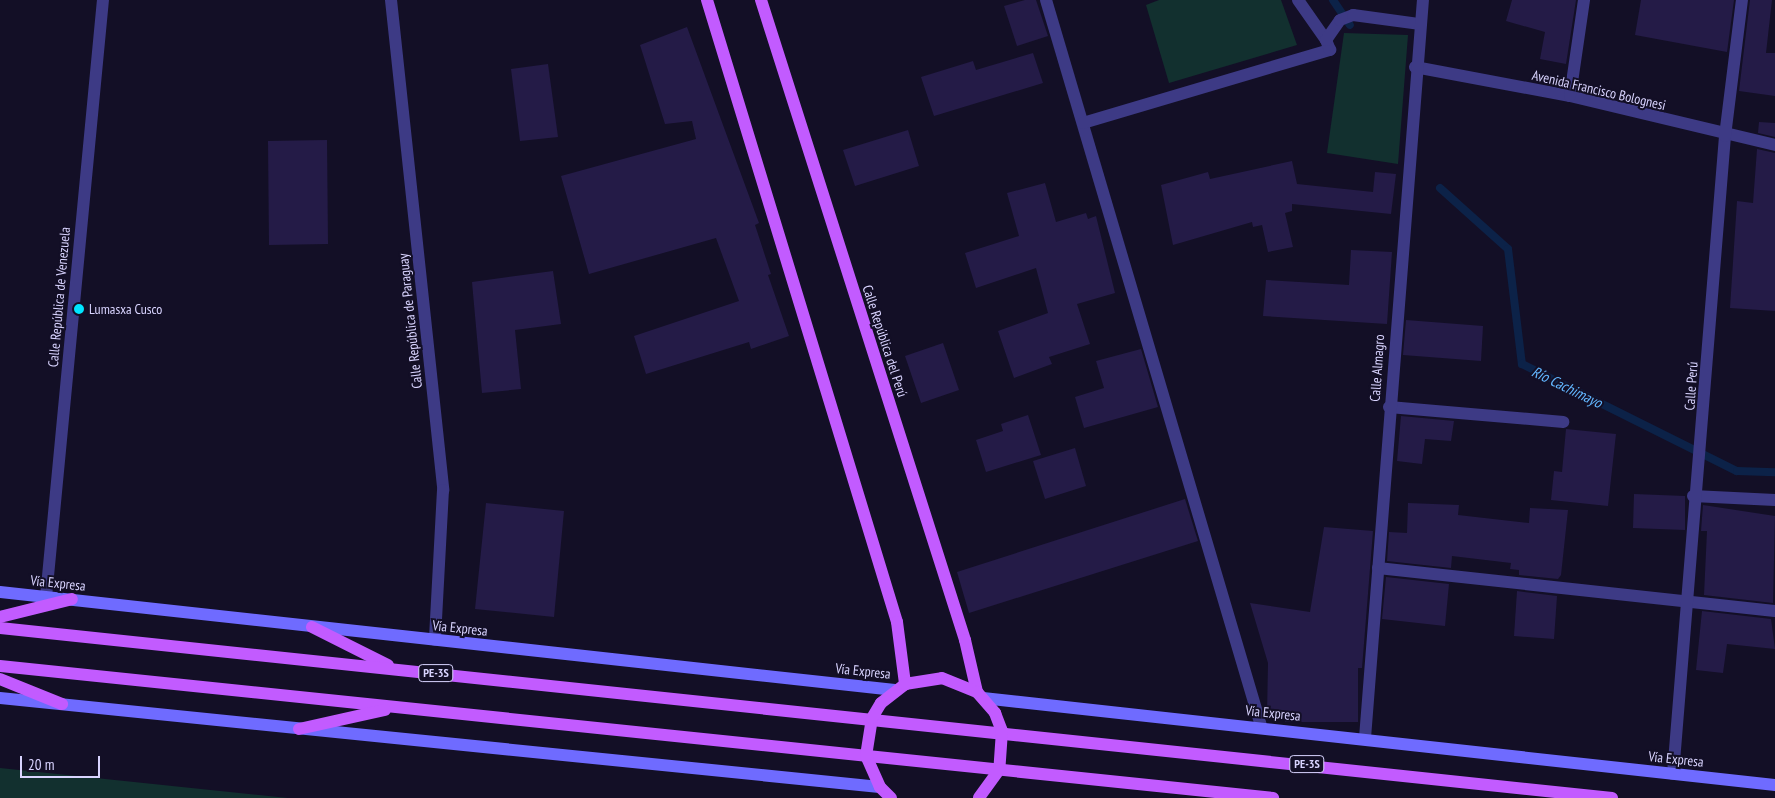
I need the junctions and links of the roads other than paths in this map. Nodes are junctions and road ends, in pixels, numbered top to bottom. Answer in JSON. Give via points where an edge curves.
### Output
{"nodes":[{"id":1,"x":103,"y":0,"type":"edge"},
{"id":2,"x":391,"y":0,"type":"edge"},
{"id":3,"x":707,"y":0,"type":"edge"},
{"id":4,"x":761,"y":0,"type":"edge"},
{"id":5,"x":1046,"y":0,"type":"edge"},
{"id":6,"x":1298,"y":0,"type":"edge"},
{"id":7,"x":1423,"y":0,"type":"edge"},
{"id":8,"x":1584,"y":0,"type":"edge"},
{"id":9,"x":1742,"y":0,"type":"edge"},
{"id":10,"x":1420,"y":24,"type":"junction"},
{"id":11,"x":1326,"y":40,"type":"junction"},
{"id":12,"x":1415,"y":67,"type":"junction"},
{"id":13,"x":1570,"y":96,"type":"junction"},
{"id":14,"x":1083,"y":123,"type":"junction"},
{"id":15,"x":1724,"y":136,"type":"junction"},
{"id":16,"x":1775,"y":145,"type":"edge"},
{"id":17,"x":1389,"y":407,"type":"junction"},
{"id":18,"x":1563,"y":422,"type":"dead end"},
{"id":19,"x":1694,"y":496,"type":"junction"},
{"id":20,"x":1775,"y":500,"type":"edge"},
{"id":21,"x":1378,"y":568,"type":"junction"},
{"id":22,"x":0,"y":592,"type":"edge"},
{"id":23,"x":46,"y":597,"type":"junction"},
{"id":24,"x":72,"y":599,"type":"junction"},
{"id":25,"x":1687,"y":601,"type":"junction"},
{"id":26,"x":1775,"y":611,"type":"edge"},
{"id":27,"x":0,"y":617,"type":"edge"},
{"id":28,"x":312,"y":627,"type":"junction"},
{"id":29,"x":0,"y":628,"type":"edge"},
{"id":30,"x":435,"y":640,"type":"junction"},
{"id":31,"x":0,"y":666,"type":"edge"},
{"id":32,"x":397,"y":669,"type":"junction"},
{"id":33,"x":0,"y":679,"type":"edge"},
{"id":34,"x":900,"y":687,"type":"junction"},
{"id":35,"x":980,"y":695,"type":"junction"},
{"id":36,"x":0,"y":698,"type":"edge"},
{"id":37,"x":62,"y":704,"type":"junction"},
{"id":38,"x":396,"y":708,"type":"junction"},
{"id":39,"x":872,"y":718,"type":"junction"},
{"id":40,"x":1261,"y":726,"type":"junction"},
{"id":41,"x":299,"y":729,"type":"junction"},
{"id":42,"x":1002,"y":731,"type":"junction"},
{"id":43,"x":1365,"y":738,"type":"junction"},
{"id":44,"x":866,"y":756,"type":"junction"},
{"id":45,"x":999,"y":770,"type":"junction"},
{"id":46,"x":1673,"y":774,"type":"junction"},
{"id":47,"x":1775,"y":785,"type":"edge"},
{"id":48,"x":880,"y":787,"type":"junction"},
{"id":49,"x":891,"y":798,"type":"edge"},
{"id":50,"x":979,"y":798,"type":"edge"},
{"id":51,"x":1273,"y":798,"type":"edge"},
{"id":52,"x":1612,"y":798,"type":"edge"}],
"edges":[{"from":1,"to":23,"type":"street","name":"Calle República de Venezuela"},
{"from":2,"to":30,"type":"street","name":"Calle República de Paraguay","via":[[443,490]]},
{"from":3,"to":34,"type":"main road","via":[[898,622]]},
{"from":4,"to":35,"type":"main road","name":"Calle República del Perú"},
{"from":5,"to":14,"type":"street"},
{"from":6,"to":11,"type":"street"},
{"from":7,"to":10,"type":"street","name":"Calle Almagro"},
{"from":8,"to":13,"type":"street"},
{"from":9,"to":15,"type":"street","name":"Calle Perú"},
{"from":10,"to":11,"type":"street","via":[[1353,15],[1340,20]]},
{"from":10,"to":12,"type":"street","name":"Calle Almagro"},
{"from":11,"to":14,"type":"street","via":[[1330,50]]},
{"from":12,"to":13,"type":"street","name":"Avenida Francisco Bolognesi"},
{"from":12,"to":17,"type":"street","name":"Calle Almagro"},
{"from":13,"to":15,"type":"street","name":"Avenida Francisco Bolognesi"},
{"from":14,"to":40,"type":"street"},
{"from":15,"to":16,"type":"street","name":"Avenida Francisco Bolognesi"},
{"from":15,"to":19,"type":"street","name":"Calle Perú","via":[[1702,432]]},
{"from":17,"to":18,"type":"street"},
{"from":17,"to":21,"type":"street","name":"Calle Almagro"},
{"from":19,"to":20,"type":"street"},
{"from":19,"to":25,"type":"street","name":"Calle Perú"},
{"from":21,"to":25,"type":"street"},
{"from":21,"to":43,"type":"street","name":"Calle Almagro"},
{"from":22,"to":23,"type":"main road","name":"Vía Expresa"},
{"from":23,"to":24,"type":"main road","name":"Vía Expresa"},
{"from":24,"to":27,"type":"main road"},
{"from":24,"to":28,"type":"main road","name":"Vía Expresa"},
{"from":25,"to":26,"type":"street"},
{"from":25,"to":46,"type":"street","name":"Calle Perú"},
{"from":28,"to":30,"type":"main road","name":"Vía Expresa"},
{"from":28,"to":32,"type":"main road"},
{"from":29,"to":32,"type":"main road","number":"PE-3S"},
{"from":30,"to":34,"type":"main road","name":"Vía Expresa"},
{"from":31,"to":38,"type":"main road"},
{"from":32,"to":39,"type":"main road","number":"PE-3S"},
{"from":33,"to":37,"type":"main road"},
{"from":34,"to":35,"type":"main road","name":"Vía Expresa","via":[[942,678]]},
{"from":34,"to":39,"type":"main road"},
{"from":35,"to":40,"type":"main road","name":"Vía Expresa"},
{"from":35,"to":42,"type":"main road","name":"Calle República del Perú"},
{"from":36,"to":37,"type":"main road"},
{"from":37,"to":41,"type":"main road"},
{"from":38,"to":41,"type":"main road"},
{"from":38,"to":44,"type":"main road"},
{"from":39,"to":42,"type":"main road","number":"PE-3S"},
{"from":39,"to":44,"type":"main road"},
{"from":40,"to":43,"type":"main road","name":"Vía Expresa"},
{"from":41,"to":48,"type":"main road"},
{"from":42,"to":45,"type":"main road"},
{"from":42,"to":52,"type":"main road","number":"PE-3S"},
{"from":43,"to":46,"type":"main road","name":"Vía Expresa"},
{"from":44,"to":45,"type":"main road"},
{"from":44,"to":48,"type":"main road"},
{"from":45,"to":50,"type":"main road"},
{"from":45,"to":51,"type":"main road"},
{"from":46,"to":47,"type":"main road","name":"Vía Expresa"},
{"from":48,"to":49,"type":"main road"}]}
